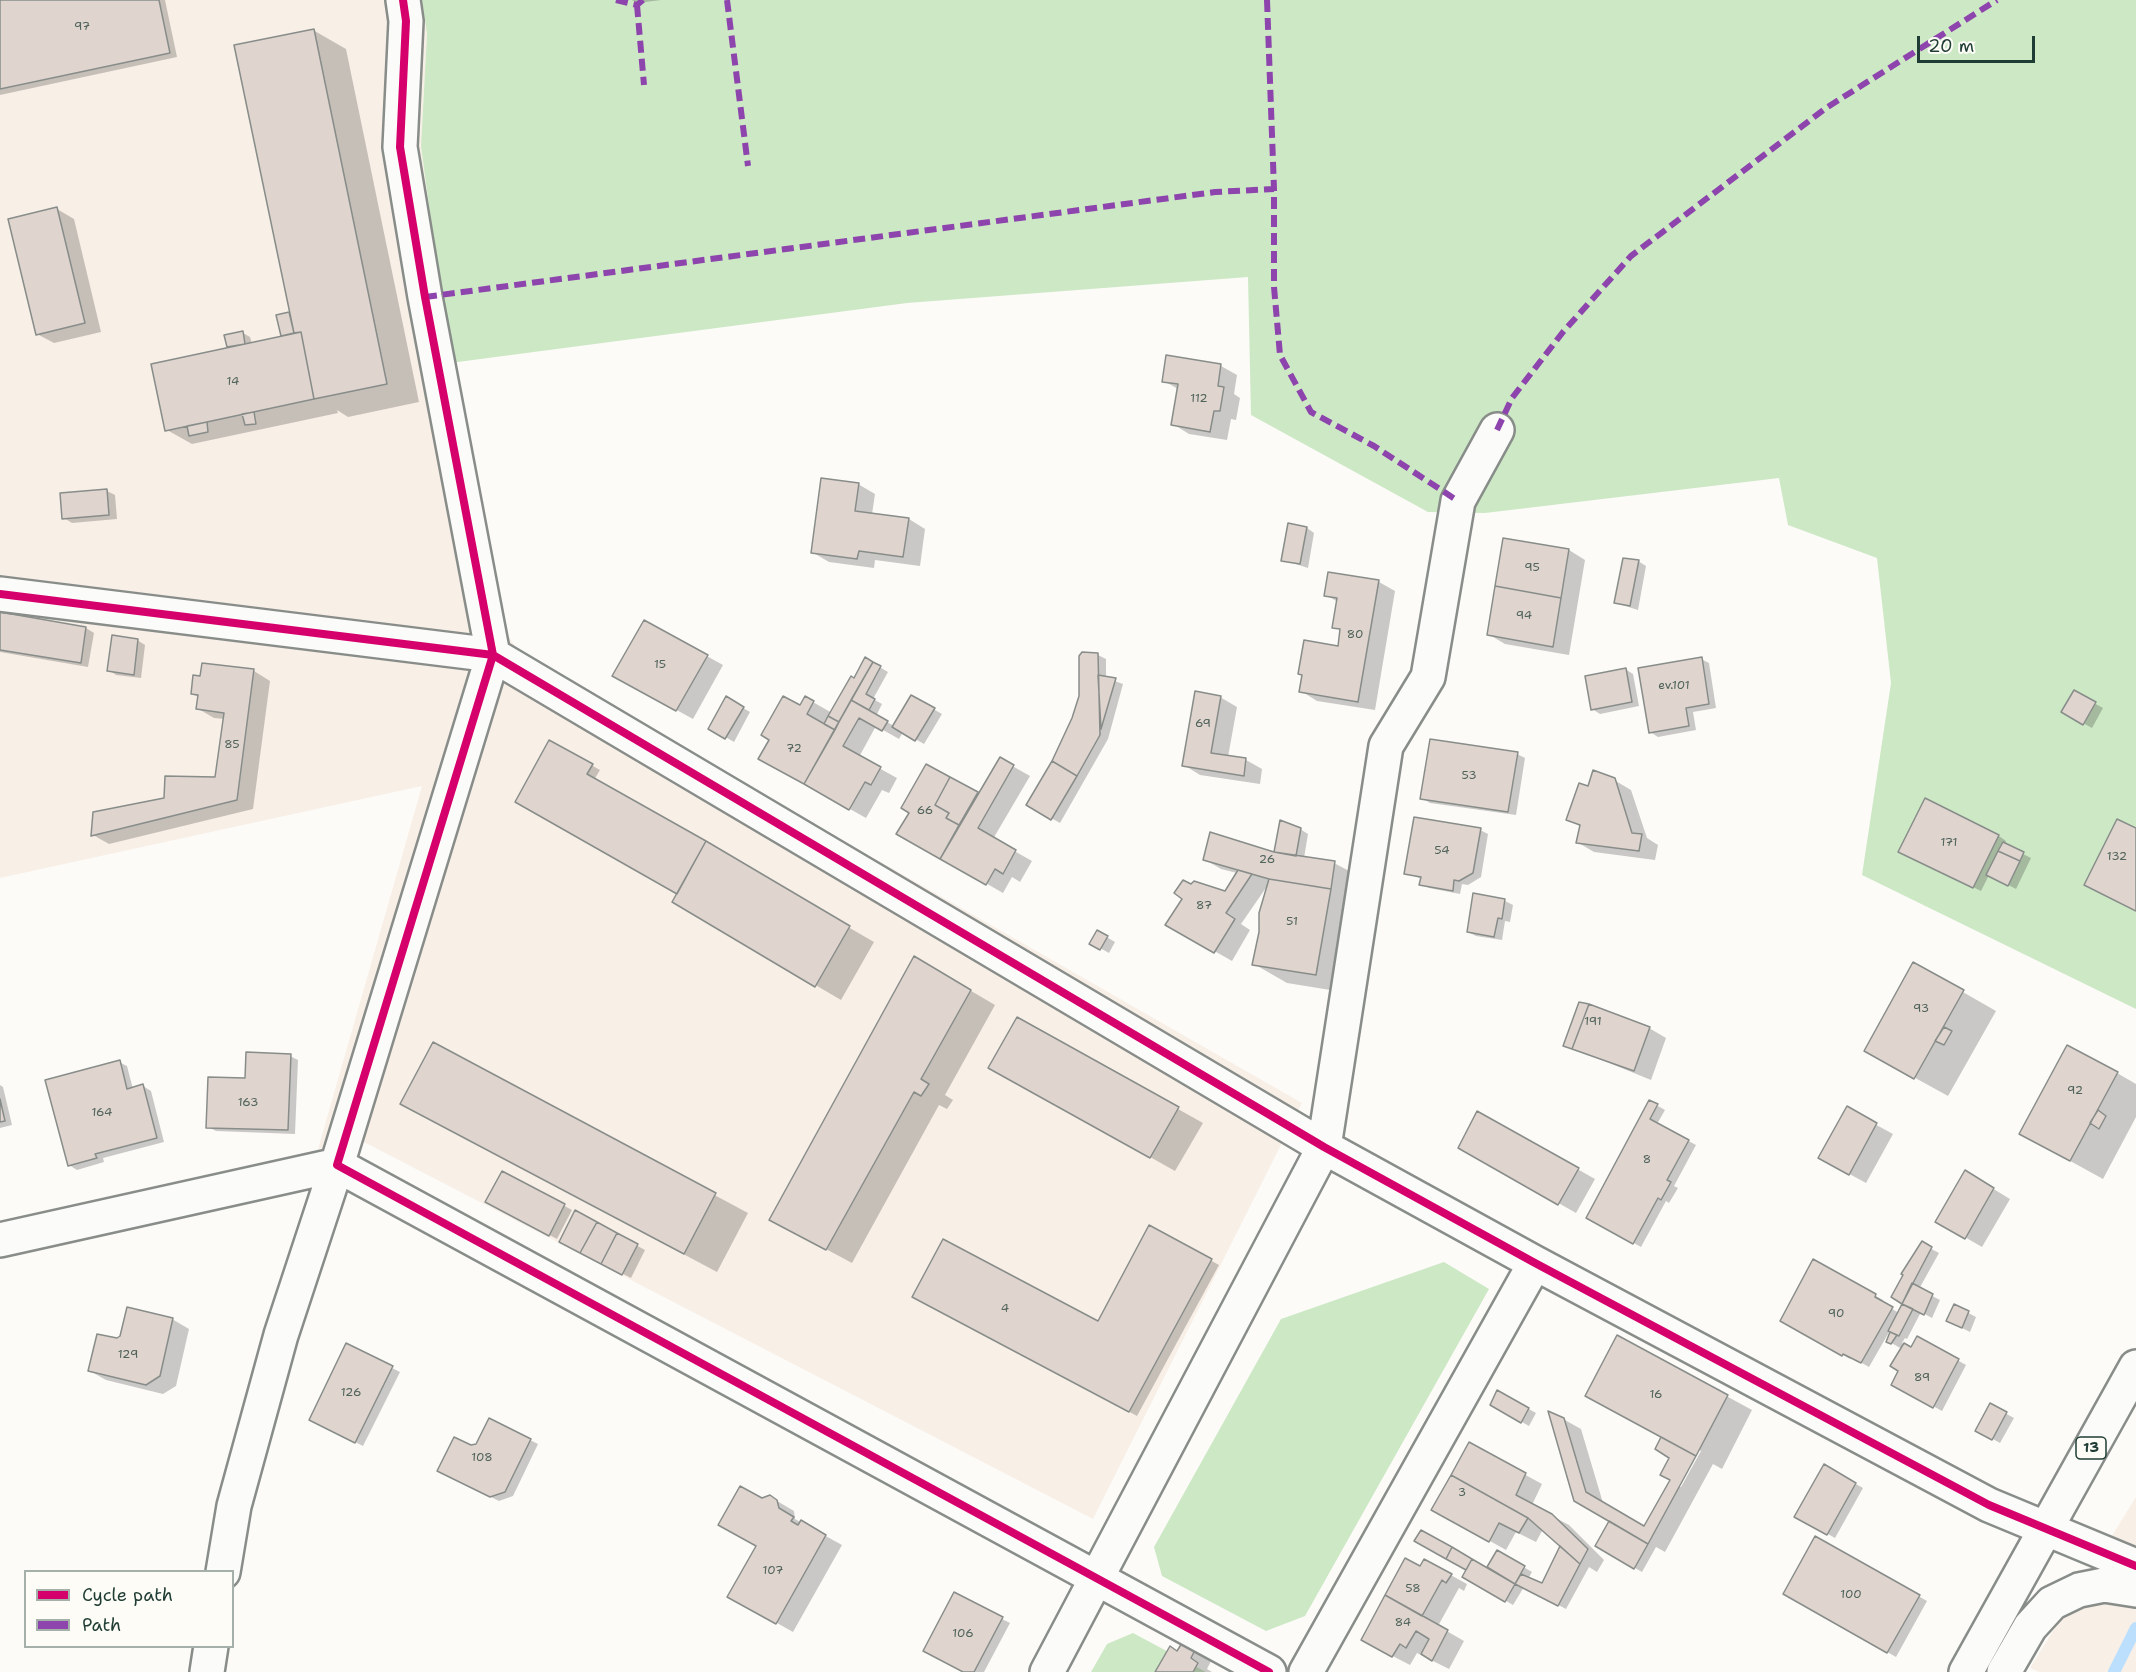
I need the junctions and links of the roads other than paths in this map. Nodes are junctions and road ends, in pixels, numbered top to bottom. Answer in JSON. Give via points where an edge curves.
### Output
{"nodes":[{"id":1,"x":403,"y":0,"type":"edge"},
{"id":2,"x":1497,"y":430,"type":"dead end"},
{"id":3,"x":0,"y":594,"type":"edge"},
{"id":4,"x":493,"y":655,"type":"junction"},
{"id":5,"x":1324,"y":1147,"type":"junction"},
{"id":6,"x":338,"y":1165,"type":"junction"},
{"id":7,"x":0,"y":1240,"type":"edge"},
{"id":8,"x":1535,"y":1263,"type":"junction"},
{"id":9,"x":2136,"y":1367,"type":"edge"},
{"id":10,"x":2047,"y":1528,"type":"junction"},
{"id":11,"x":2136,"y":1566,"type":"edge"},
{"id":12,"x":223,"y":1570,"type":"edge"},
{"id":13,"x":1097,"y":1580,"type":"junction"},
{"id":14,"x":2136,"y":1590,"type":"edge"},
{"id":15,"x":211,"y":1648,"type":"edge"},
{"id":16,"x":207,"y":1672,"type":"edge"},
{"id":17,"x":1047,"y":1672,"type":"edge"},
{"id":18,"x":1269,"y":1672,"type":"edge"},
{"id":19,"x":1306,"y":1672,"type":"edge"},
{"id":20,"x":1966,"y":1672,"type":"edge"},
{"id":21,"x":2004,"y":1672,"type":"edge"}],
"edges":[{"from":1,"to":4,"type":"street","via":[[406,21],[400,147]]},
{"from":2,"to":5,"type":"street","via":[[1458,501],[1428,677],[1386,746]]},
{"from":3,"to":4,"type":"street"},
{"from":4,"to":5,"type":"street"},
{"from":4,"to":6,"type":"street"},
{"from":5,"to":8,"type":"street"},
{"from":5,"to":13,"type":"street"},
{"from":6,"to":7,"type":"street"},
{"from":6,"to":12,"type":"street","via":[[281,1335],[234,1506]]},
{"from":6,"to":13,"type":"street"},
{"from":8,"to":10,"type":"street","via":[[1989,1505]]},
{"from":8,"to":19,"type":"street"},
{"from":9,"to":10,"type":"street","number":"13"},
{"from":10,"to":11,"type":"street"},
{"from":10,"to":20,"type":"street","number":"13"},
{"from":13,"to":17,"type":"street"},
{"from":13,"to":18,"type":"street"},
{"from":14,"to":21,"type":"street","via":[[2103,1586],[2079,1590],[2052,1603],[2030,1627]]},
{"from":15,"to":16,"type":"street"}]}
